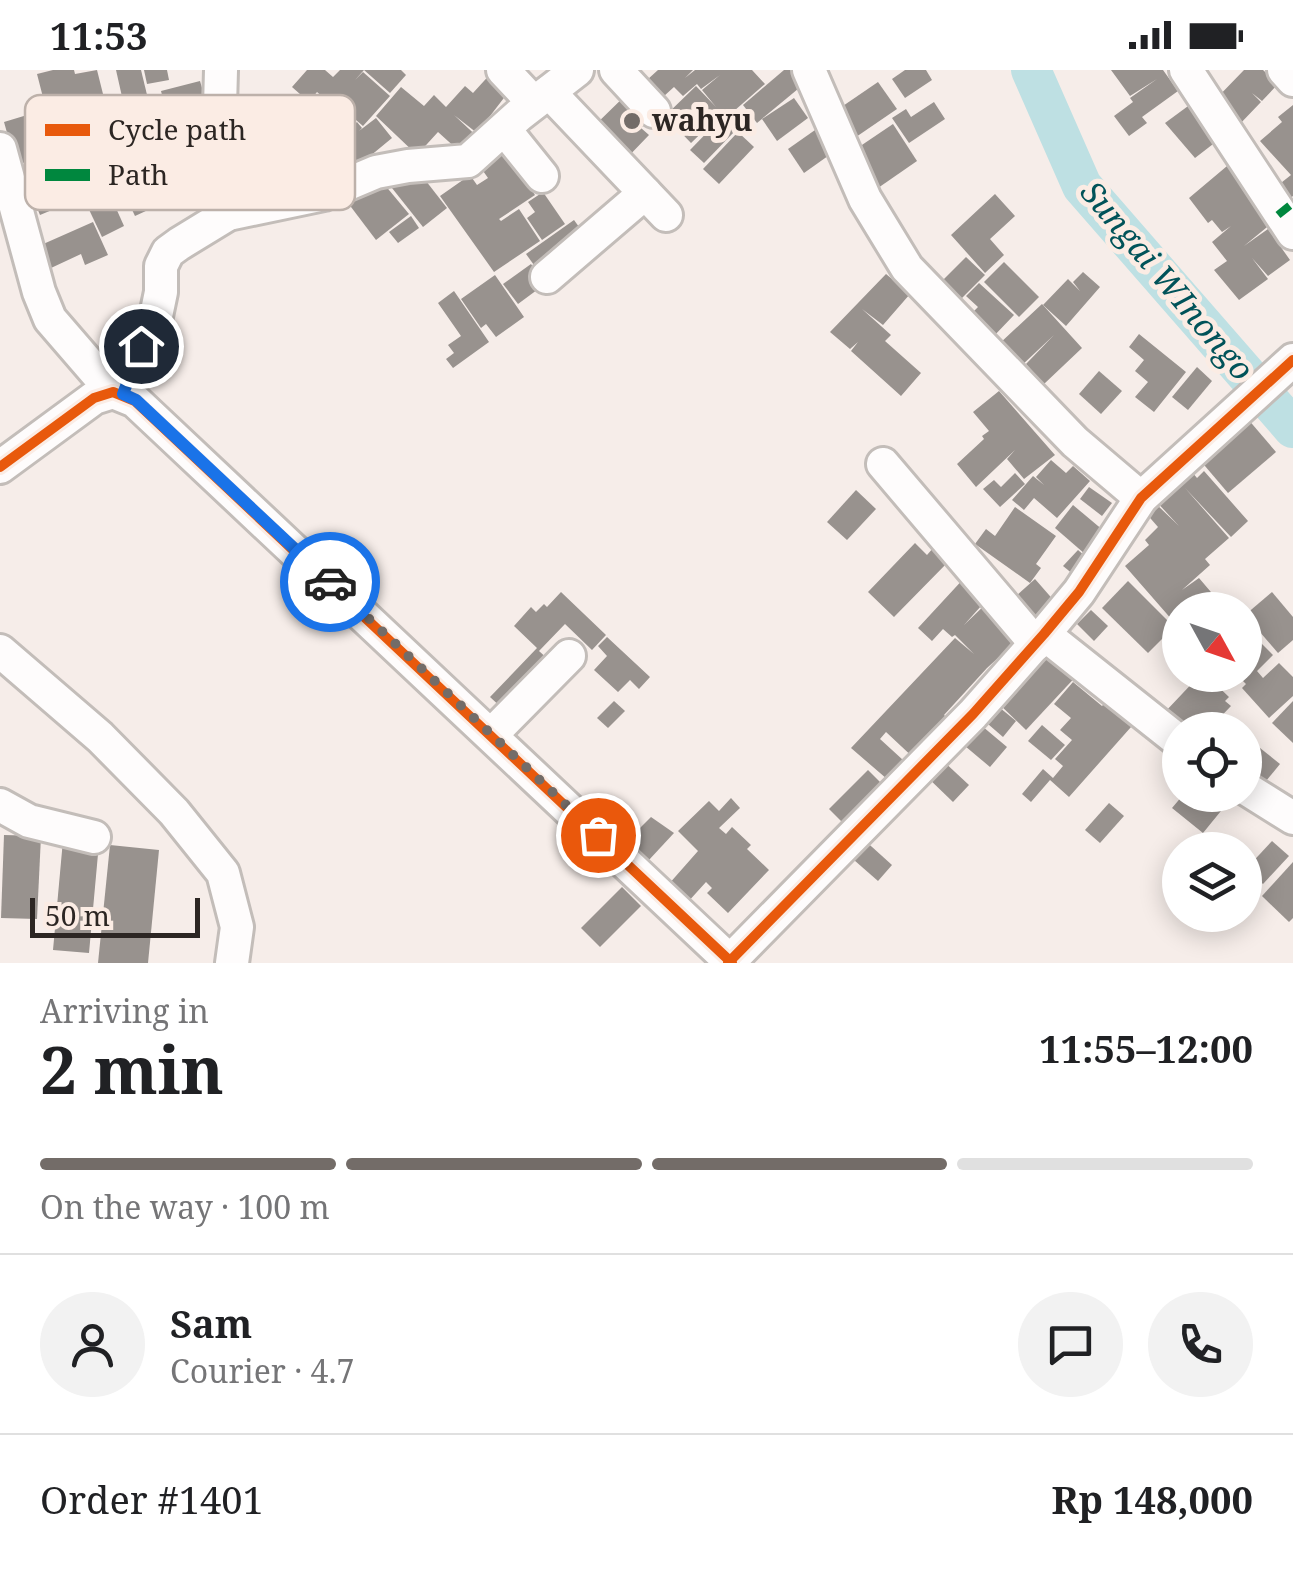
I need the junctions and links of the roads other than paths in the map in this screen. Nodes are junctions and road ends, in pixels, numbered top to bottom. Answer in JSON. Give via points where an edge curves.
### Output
{"nodes":[{"id":1,"x":221,"y":70,"type":"edge"},
{"id":2,"x":503,"y":70,"type":"edge"},
{"id":3,"x":576,"y":70,"type":"edge"},
{"id":4,"x":616,"y":70,"type":"edge"},
{"id":5,"x":809,"y":70,"type":"edge"},
{"id":6,"x":1186,"y":70,"type":"edge"},
{"id":7,"x":1284,"y":70,"type":"edge"},
{"id":8,"x":1293,"y":80,"type":"edge"},
{"id":9,"x":220,"y":95,"type":"edge"},
{"id":10,"x":541,"y":97,"type":"junction"},
{"id":11,"x":654,"y":111,"type":"dead end"},
{"id":12,"x":505,"y":130,"type":"junction"},
{"id":13,"x":0,"y":148,"type":"edge"},
{"id":14,"x":542,"y":176,"type":"dead end"},
{"id":15,"x":355,"y":181,"type":"edge"},
{"id":16,"x":228,"y":210,"type":"edge"},
{"id":17,"x":247,"y":210,"type":"edge"},
{"id":18,"x":228,"y":214,"type":"junction"},
{"id":19,"x":1288,"y":217,"type":"edge"},
{"id":20,"x":547,"y":277,"type":"dead end"},
{"id":21,"x":1290,"y":362,"type":"edge"},
{"id":22,"x":118,"y":393,"type":"junction"},
{"id":23,"x":882,"y":464,"type":"dead end"},
{"id":24,"x":0,"y":467,"type":"edge"},
{"id":25,"x":1141,"y":498,"type":"junction"},
{"id":26,"x":1040,"y":639,"type":"junction"},
{"id":27,"x":569,"y":656,"type":"dead end"},
{"id":28,"x":2,"y":657,"type":"edge"},
{"id":29,"x":1162,"y":729,"type":"edge"},
{"id":30,"x":492,"y":734,"type":"junction"},
{"id":31,"x":1262,"y":799,"type":"edge"},
{"id":32,"x":0,"y":805,"type":"edge"},
{"id":33,"x":1293,"y":818,"type":"edge"},
{"id":34,"x":94,"y":837,"type":"dead end"},
{"id":35,"x":730,"y":962,"type":"edge"},
{"id":36,"x":232,"y":963,"type":"edge"}],
"edges":[{"from":1,"to":9,"type":"street"},
{"from":2,"to":10,"type":"street"},
{"from":3,"to":10,"type":"street"},
{"from":4,"to":11,"type":"street"},
{"from":5,"to":25,"type":"street","via":[[865,199],[907,268],[1075,442]]},
{"from":6,"to":19,"type":"street"},
{"from":7,"to":8,"type":"street"},
{"from":10,"to":12,"type":"street"},
{"from":10,"to":20,"type":"street","via":[[656,204]]},
{"from":12,"to":14,"type":"street"},
{"from":12,"to":15,"type":"street","via":[[468,161],[408,166]]},
{"from":13,"to":22,"type":"street","via":[[50,319]]},
{"from":16,"to":18,"type":"street"},
{"from":17,"to":18,"type":"street"},
{"from":18,"to":22,"type":"street","via":[[168,252],[156,316]]},
{"from":21,"to":25,"type":"street"},
{"from":22,"to":24,"type":"street","via":[[94,398]]},
{"from":22,"to":30,"type":"street","via":[[136,400]]},
{"from":23,"to":26,"type":"street"},
{"from":25,"to":26,"type":"street"},
{"from":26,"to":29,"type":"street"},
{"from":26,"to":35,"type":"street"},
{"from":27,"to":30,"type":"street"},
{"from":28,"to":36,"type":"street","via":[[100,737],[223,872],[237,927]]},
{"from":30,"to":35,"type":"street"},
{"from":31,"to":33,"type":"street"},
{"from":32,"to":34,"type":"street","via":[[29,822]]}]}
